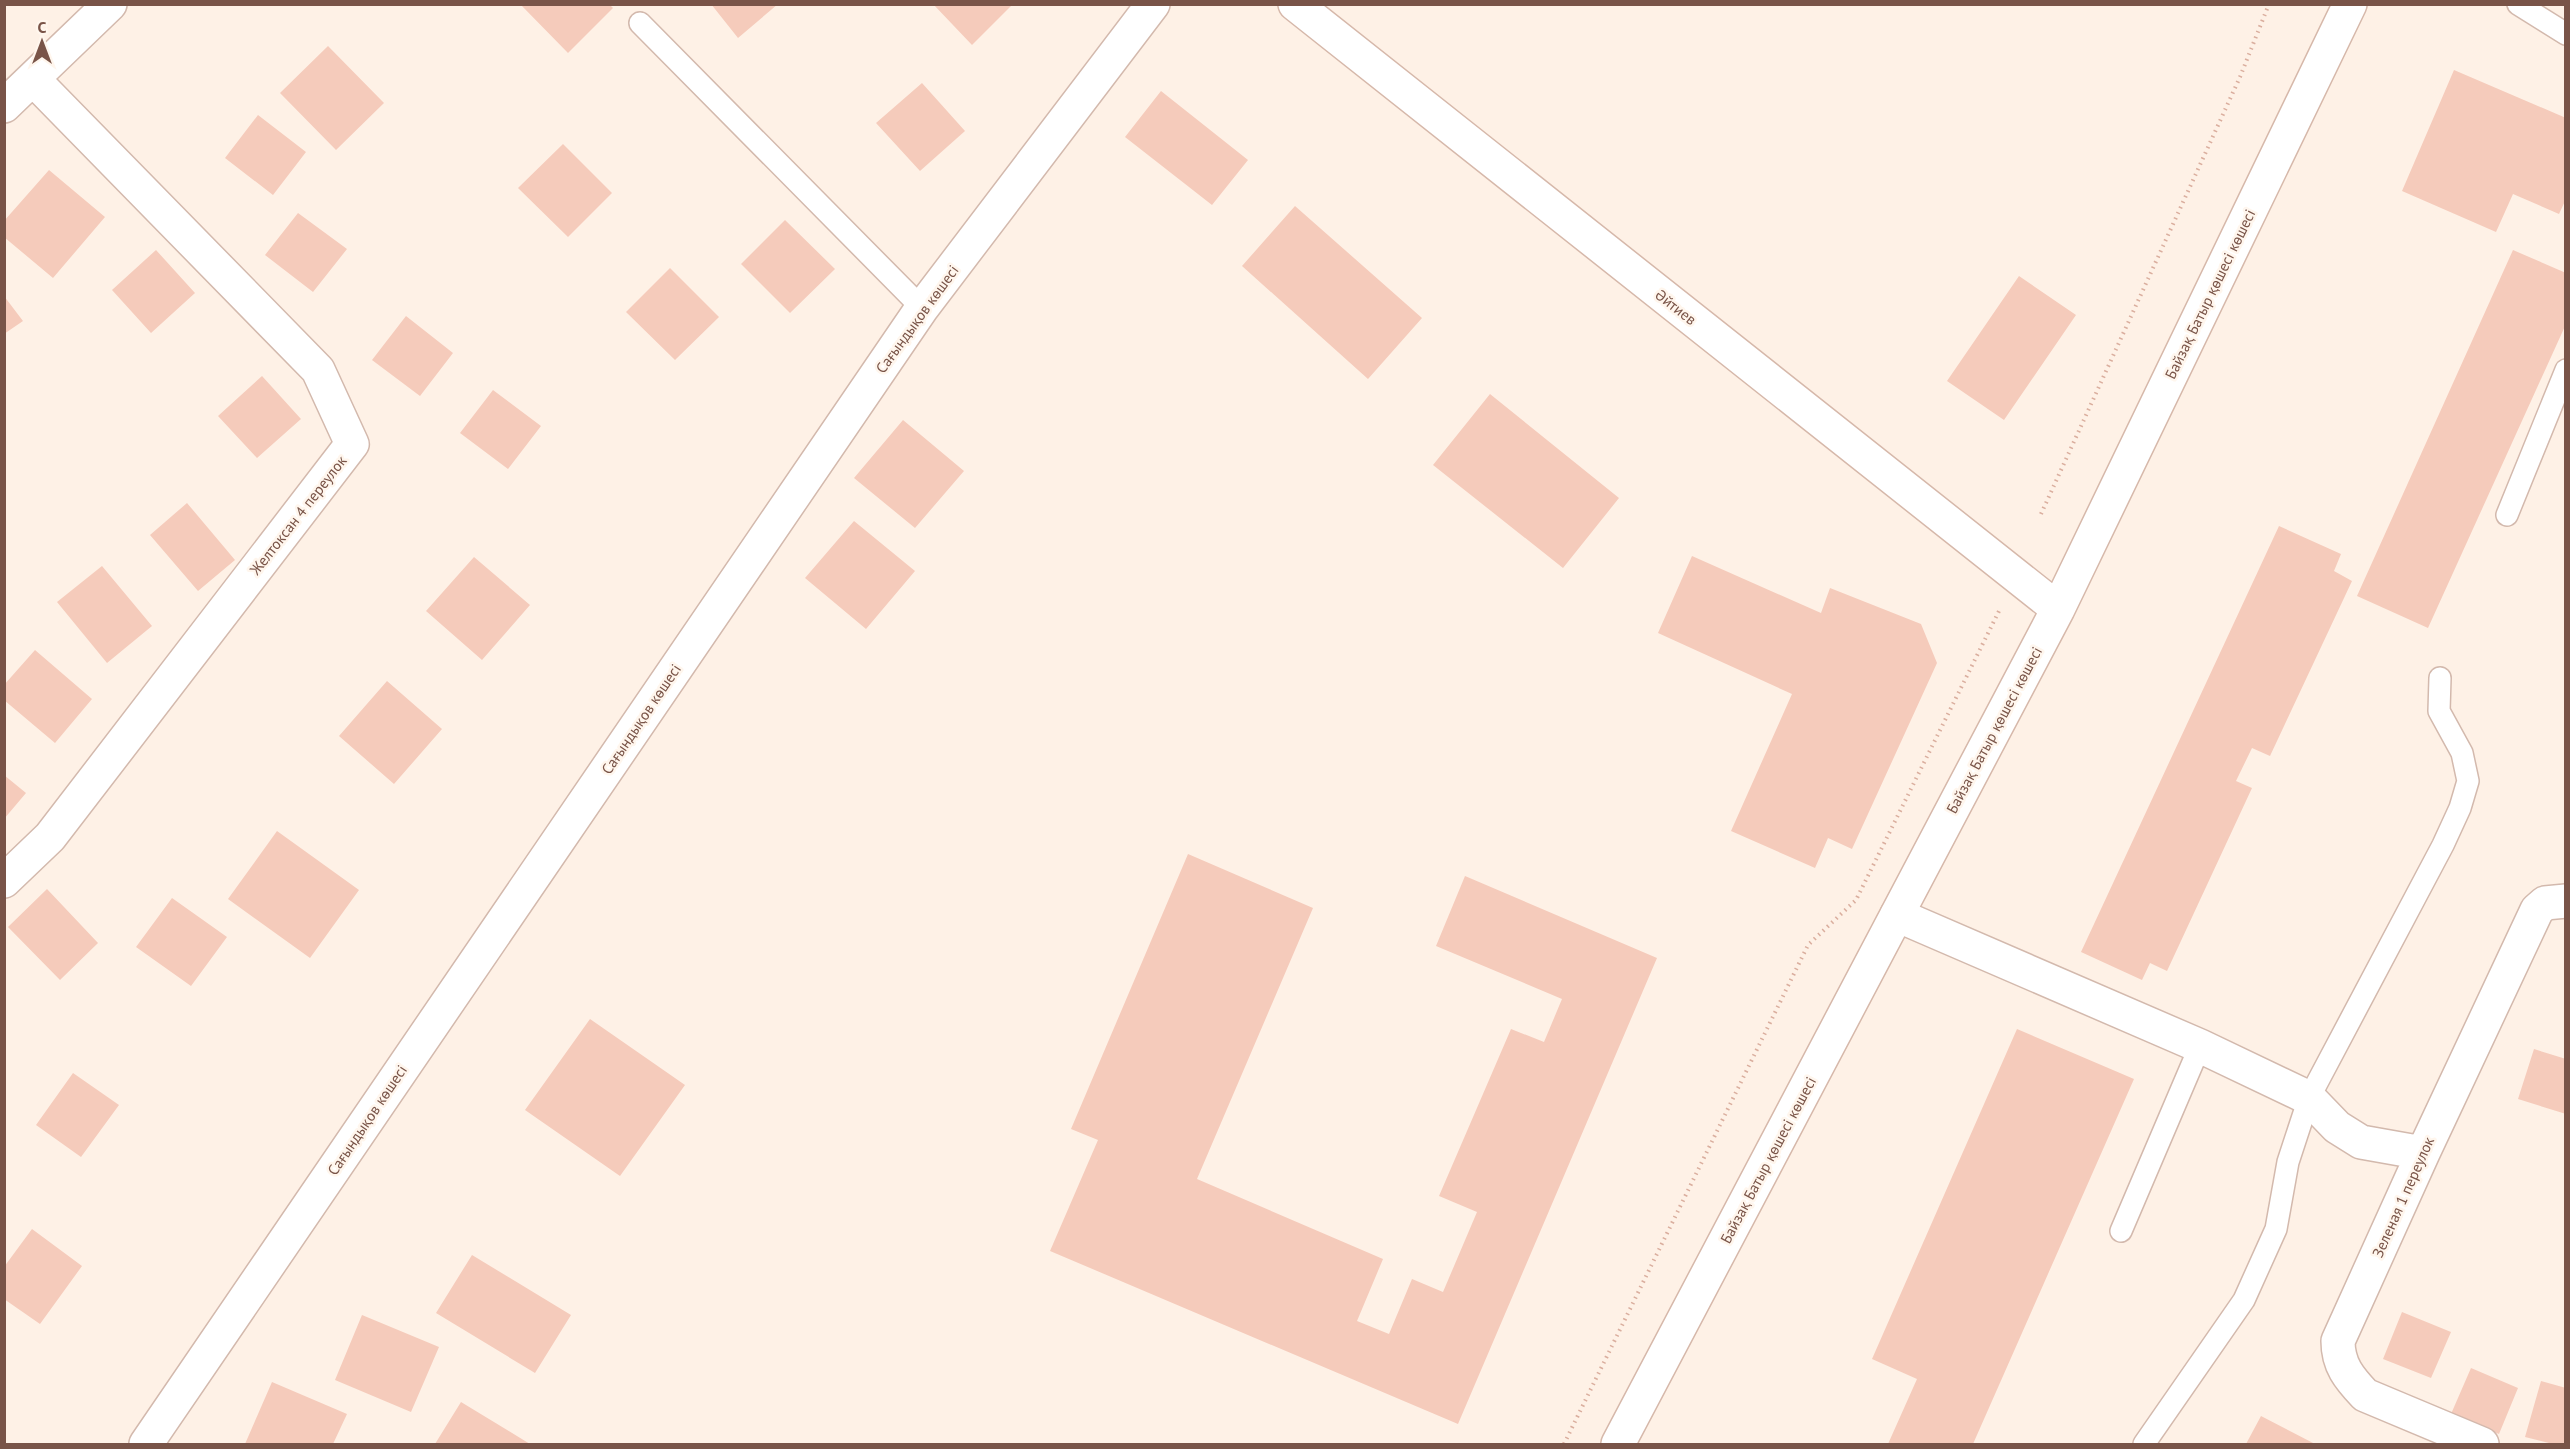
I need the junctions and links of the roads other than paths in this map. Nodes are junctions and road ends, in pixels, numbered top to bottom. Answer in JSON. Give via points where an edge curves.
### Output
{"nodes":[{"id":1,"x":110,"y":4,"type":"edge"},
{"id":2,"x":1153,"y":4,"type":"edge"},
{"id":3,"x":1295,"y":4,"type":"edge"},
{"id":4,"x":2350,"y":4,"type":"edge"},
{"id":5,"x":2518,"y":4,"type":"edge"},
{"id":6,"x":640,"y":22,"type":"dead end"},
{"id":7,"x":2565,"y":34,"type":"edge"},
{"id":8,"x":33,"y":79,"type":"junction"},
{"id":9,"x":4,"y":106,"type":"edge"},
{"id":10,"x":922,"y":308,"type":"junction"},
{"id":11,"x":2565,"y":370,"type":"edge"},
{"id":12,"x":2507,"y":515,"type":"dead end"},
{"id":13,"x":2058,"y":609,"type":"junction"},
{"id":14,"x":2440,"y":678,"type":"dead end"},
{"id":15,"x":4,"y":880,"type":"edge"},
{"id":16,"x":2565,"y":901,"type":"edge"},
{"id":17,"x":1897,"y":915,"type":"junction"},
{"id":18,"x":2199,"y":1046,"type":"junction"},
{"id":19,"x":2309,"y":1098,"type":"junction"},
{"id":20,"x":2423,"y":1153,"type":"junction"},
{"id":21,"x":2121,"y":1232,"type":"dead end"},
{"id":22,"x":146,"y":1444,"type":"edge"},
{"id":23,"x":1618,"y":1444,"type":"edge"},
{"id":24,"x":2144,"y":1444,"type":"edge"},
{"id":25,"x":2482,"y":1444,"type":"edge"}],
"edges":[{"from":1,"to":8,"type":"street"},
{"from":2,"to":10,"type":"street","name":"Сағындықов көшесі"},
{"from":3,"to":13,"type":"street","name":"Әйтиев"},
{"from":4,"to":13,"type":"street","name":"Байзақ Батыр қөшесі көшесі"},
{"from":5,"to":7,"type":"lane"},
{"from":6,"to":10,"type":"lane"},
{"from":8,"to":9,"type":"street"},
{"from":8,"to":15,"type":"street","name":"Желтоксан 4 переулок","via":[[318,370],[352,444],[50,837]]},
{"from":10,"to":22,"type":"street","name":"Сағындықов көшесі"},
{"from":11,"to":12,"type":"lane"},
{"from":13,"to":17,"type":"street","name":"Байзақ Батыр қөшесі көшесі"},
{"from":14,"to":19,"type":"lane","via":[[2439,711],[2462,753],[2468,781],[2460,808]]},
{"from":16,"to":20,"type":"street","name":"Зеленая 1 переулок","via":[[2545,903],[2537,910]]},
{"from":17,"to":18,"type":"street"},
{"from":17,"to":23,"type":"street","name":"Байзақ Батыр қөшесі көшесі"},
{"from":18,"to":19,"type":"street"},
{"from":18,"to":21,"type":"lane"},
{"from":19,"to":20,"type":"street","via":[[2337,1127],[2361,1142]]},
{"from":19,"to":24,"type":"lane","via":[[2288,1162],[2276,1229],[2244,1300]]},
{"from":20,"to":25,"type":"street","name":"Зеленая 1 переулок","via":[[2338,1341],[2338,1357],[2364,1395]]}]}
